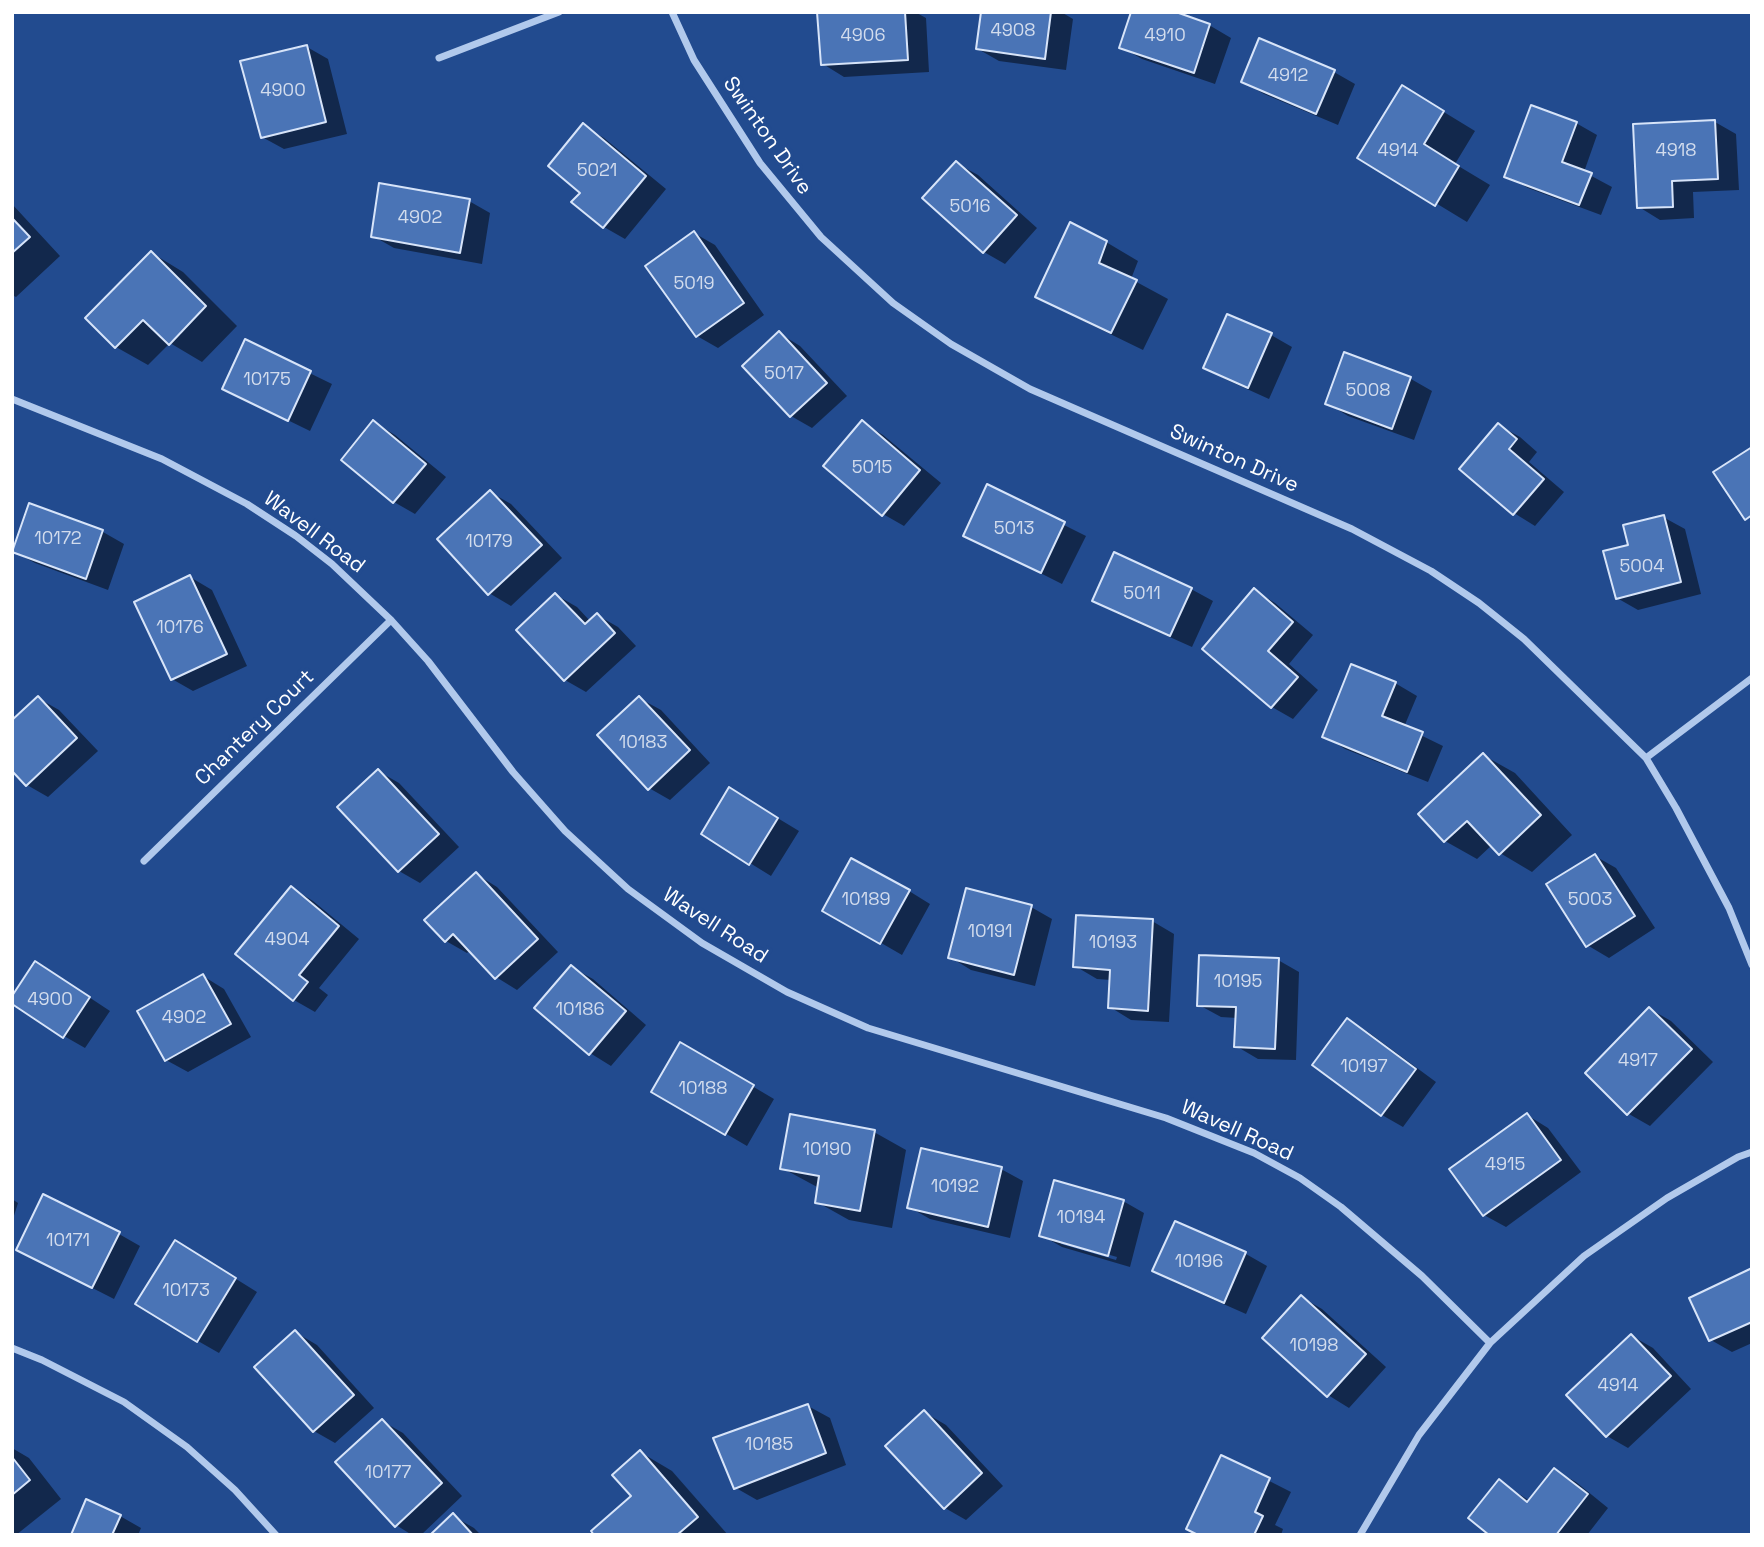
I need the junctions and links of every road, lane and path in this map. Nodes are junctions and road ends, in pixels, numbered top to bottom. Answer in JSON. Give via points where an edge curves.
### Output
{"nodes":[{"id":1,"x":559,"y":12,"type":"edge"},
{"id":2,"x":671,"y":12,"type":"edge"},
{"id":3,"x":439,"y":58,"type":"dead end"},
{"id":4,"x":12,"y":399,"type":"edge"},
{"id":5,"x":391,"y":620,"type":"junction"},
{"id":6,"x":1752,"y":678,"type":"edge"},
{"id":7,"x":1646,"y":758,"type":"junction"},
{"id":8,"x":144,"y":860,"type":"dead end"},
{"id":9,"x":1752,"y":965,"type":"edge"},
{"id":10,"x":1752,"y":1152,"type":"edge"},
{"id":11,"x":1490,"y":1343,"type":"junction"},
{"id":12,"x":12,"y":1348,"type":"edge"},
{"id":13,"x":276,"y":1535,"type":"edge"},
{"id":14,"x":1360,"y":1535,"type":"edge"}],
"edges":[{"from":1,"to":3,"type":"street"},
{"from":2,"to":7,"type":"street","name":"Swinton Drive","via":[[694,60],[760,163],[821,237],[893,303],[951,344],[1030,388],[1352,529],[1431,571],[1524,639]]},
{"from":4,"to":5,"type":"street","name":"Wavell Road","via":[[162,459],[247,504],[332,564]]},
{"from":5,"to":8,"type":"street","name":"Chantery Court"},
{"from":5,"to":11,"type":"street","name":"Wavell Road","via":[[565,831],[628,889],[702,943],[787,992],[868,1028],[1166,1118],[1254,1153],[1341,1207],[1422,1276]]},
{"from":6,"to":7,"type":"street"},
{"from":7,"to":9,"type":"street","name":"Swinton Drive","via":[[1729,908]]},
{"from":10,"to":11,"type":"street","via":[[1667,1198],[1584,1256]]},
{"from":11,"to":14,"type":"street","via":[[1419,1435]]},
{"from":12,"to":13,"type":"street","via":[[134,1410],[187,1447]]}]}
